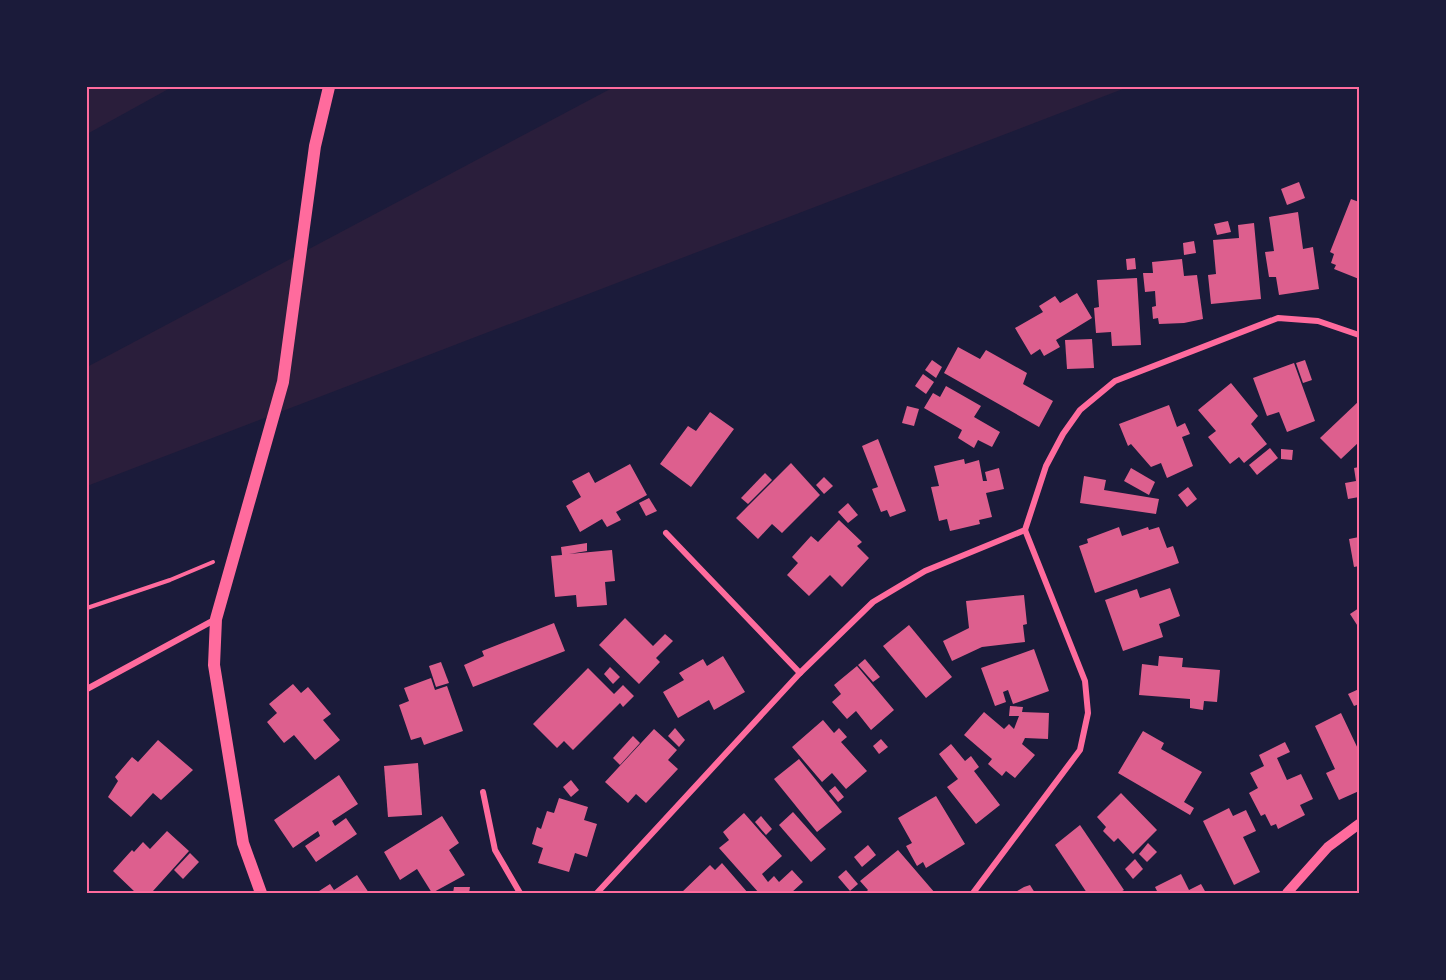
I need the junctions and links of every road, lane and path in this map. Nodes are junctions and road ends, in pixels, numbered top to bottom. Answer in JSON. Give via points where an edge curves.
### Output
{"nodes":[{"id":1,"x":329,"y":87,"type":"edge"},
{"id":2,"x":1359,"y":335,"type":"edge"},
{"id":3,"x":1025,"y":530,"type":"junction"},
{"id":4,"x":666,"y":534,"type":"dead end"},
{"id":5,"x":235,"y":552,"type":"junction"},
{"id":6,"x":87,"y":608,"type":"edge"},
{"id":7,"x":216,"y":619,"type":"junction"},
{"id":8,"x":800,"y":673,"type":"junction"},
{"id":9,"x":87,"y":689,"type":"edge"},
{"id":10,"x":483,"y":792,"type":"dead end"},
{"id":11,"x":1359,"y":824,"type":"edge"},
{"id":12,"x":261,"y":893,"type":"edge"},
{"id":13,"x":520,"y":893,"type":"edge"},
{"id":14,"x":597,"y":893,"type":"edge"},
{"id":15,"x":973,"y":893,"type":"edge"},
{"id":16,"x":1287,"y":893,"type":"edge"}],
"edges":[{"from":1,"to":5,"type":"main road","via":[[315,146],[283,382]]},
{"from":2,"to":3,"type":"street","via":[[1318,321],[1278,318],[1115,381],[1080,410],[1063,435],[1047,466]]},
{"from":3,"to":8,"type":"street","via":[[926,571],[873,602]]},
{"from":3,"to":15,"type":"street","via":[[1085,681],[1088,712],[1080,750]]},
{"from":4,"to":8,"type":"street"},
{"from":5,"to":6,"type":"path","via":[[170,580]]},
{"from":5,"to":7,"type":"main road"},
{"from":7,"to":9,"type":"street"},
{"from":7,"to":12,"type":"main road","via":[[214,665],[230,765],[243,843]]},
{"from":8,"to":14,"type":"street"},
{"from":10,"to":13,"type":"street","via":[[495,850]]},
{"from":11,"to":16,"type":"street","via":[[1328,847]]}]}
